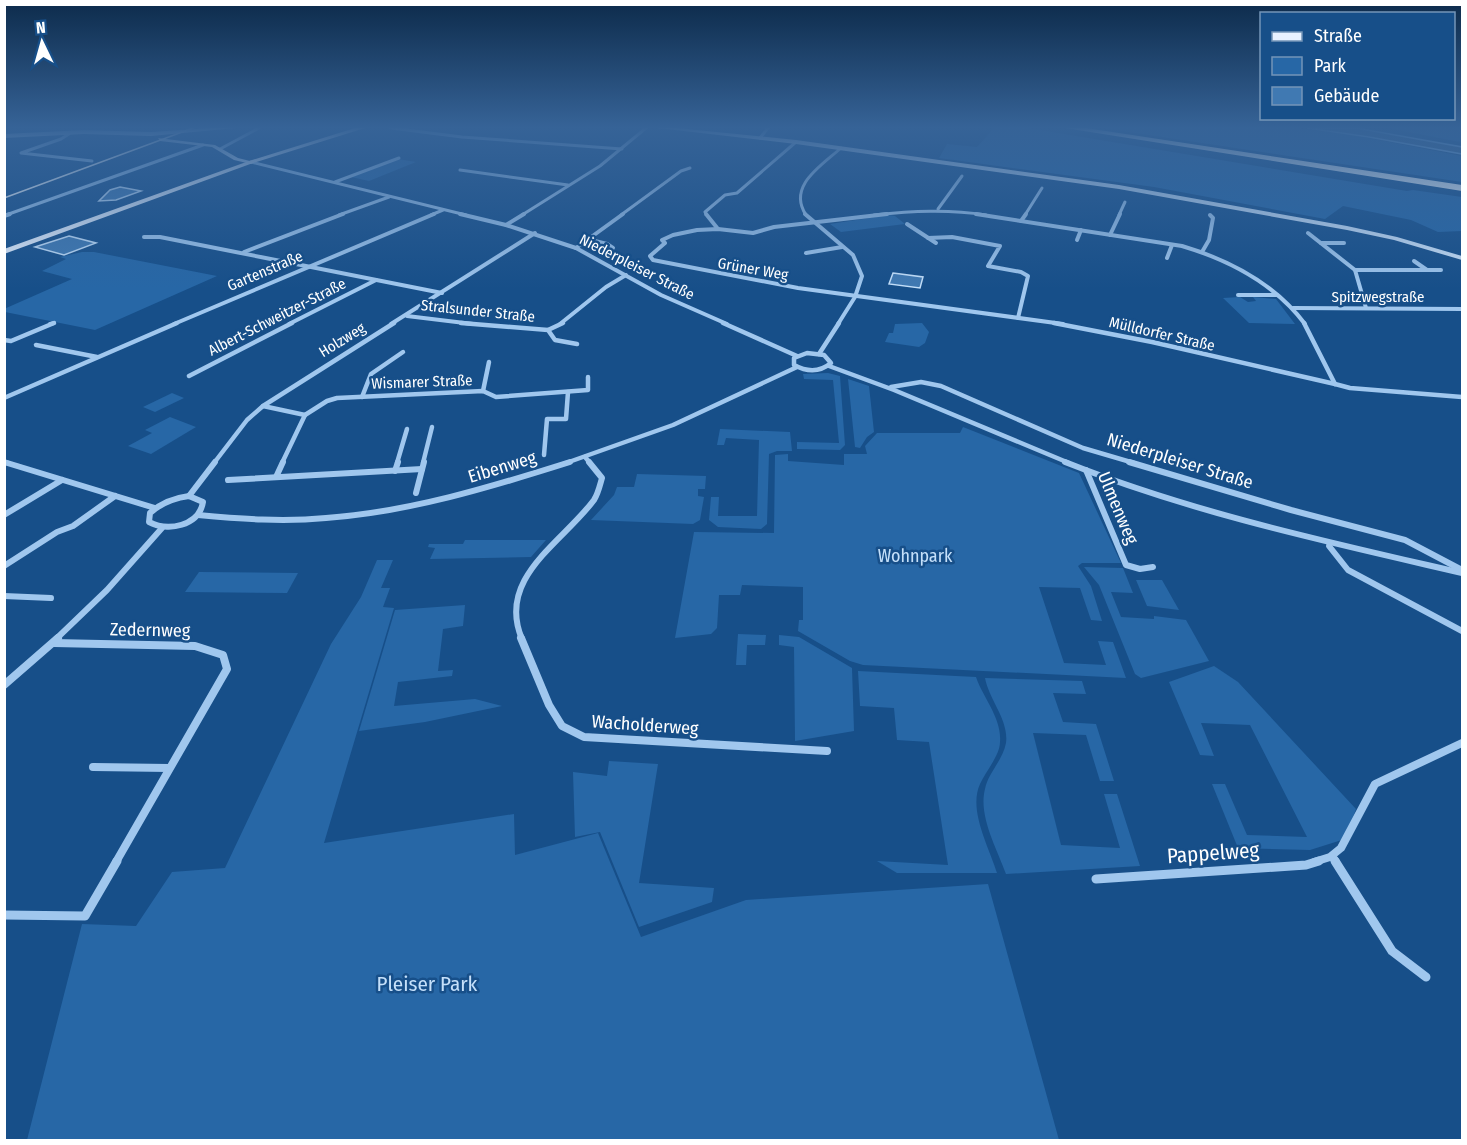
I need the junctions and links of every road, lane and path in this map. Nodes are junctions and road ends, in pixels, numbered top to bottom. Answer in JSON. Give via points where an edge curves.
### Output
{"nodes":[{"id":1,"x":97,"y":181,"type":"edge"},
{"id":2,"x":197,"y":181,"type":"edge"},
{"id":3,"x":328,"y":181,"type":"edge"},
{"id":4,"x":338,"y":181,"type":"edge"},
{"id":5,"x":542,"y":181,"type":"edge"},
{"id":6,"x":573,"y":181,"type":"edge"},
{"id":7,"x":667,"y":181,"type":"edge"},
{"id":8,"x":750,"y":181,"type":"edge"},
{"id":9,"x":806,"y":181,"type":"edge"},
{"id":10,"x":958,"y":181,"type":"edge"},
{"id":11,"x":1076,"y":181,"type":"edge"},
{"id":12,"x":1431,"y":181,"type":"edge"},
{"id":13,"x":1433,"y":181,"type":"edge"},
{"id":14,"x":334,"y":183,"type":"junction"},
{"id":15,"x":568,"y":185,"type":"junction"},
{"id":16,"x":1462,"y":186,"type":"edge"},
{"id":17,"x":1042,"y":188,"type":"dead end"},
{"id":18,"x":389,"y":196,"type":"junction"},
{"id":19,"x":1125,"y":202,"type":"dead end"},
{"id":20,"x":938,"y":209,"type":"junction"},
{"id":21,"x":444,"y":210,"type":"junction"},
{"id":22,"x":1210,"y":215,"type":"dead end"},
{"id":23,"x":4,"y":216,"type":"edge"},
{"id":24,"x":1021,"y":221,"type":"junction"},
{"id":25,"x":813,"y":222,"type":"junction"},
{"id":26,"x":907,"y":224,"type":"dead end"},
{"id":27,"x":506,"y":225,"type":"junction"},
{"id":28,"x":718,"y":229,"type":"junction"},
{"id":29,"x":1081,"y":230,"type":"junction"},
{"id":30,"x":739,"y":233,"type":"junction"},
{"id":31,"x":1308,"y":233,"type":"dead end"},
{"id":32,"x":535,"y":234,"type":"junction"},
{"id":33,"x":1110,"y":235,"type":"junction"},
{"id":34,"x":144,"y":237,"type":"dead end"},
{"id":35,"x":928,"y":238,"type":"junction"},
{"id":36,"x":587,"y":239,"type":"junction"},
{"id":37,"x":744,"y":240,"type":"dead end"},
{"id":38,"x":1077,"y":240,"type":"dead end"},
{"id":39,"x":936,"y":243,"type":"dead end"},
{"id":40,"x":1321,"y":243,"type":"junction"},
{"id":41,"x":1344,"y":243,"type":"dead end"},
{"id":42,"x":1172,"y":245,"type":"junction"},
{"id":43,"x":842,"y":246,"type":"junction"},
{"id":44,"x":576,"y":248,"type":"junction"},
{"id":45,"x":614,"y":248,"type":"dead end"},
{"id":46,"x":4,"y":252,"type":"edge"},
{"id":47,"x":1202,"y":252,"type":"junction"},
{"id":48,"x":243,"y":253,"type":"junction"},
{"id":49,"x":806,"y":253,"type":"dead end"},
{"id":50,"x":1167,"y":258,"type":"dead end"},
{"id":51,"x":1462,"y":258,"type":"edge"},
{"id":52,"x":1414,"y":261,"type":"dead end"},
{"id":53,"x":309,"y":266,"type":"junction"},
{"id":54,"x":1355,"y":270,"type":"junction"},
{"id":55,"x":1427,"y":270,"type":"junction"},
{"id":56,"x":1441,"y":270,"type":"dead end"},
{"id":57,"x":626,"y":275,"type":"junction"},
{"id":58,"x":377,"y":280,"type":"junction"},
{"id":59,"x":442,"y":293,"type":"junction"},
{"id":60,"x":1238,"y":295,"type":"dead end"},
{"id":61,"x":1278,"y":295,"type":"junction"},
{"id":62,"x":855,"y":297,"type":"junction"},
{"id":63,"x":1293,"y":308,"type":"junction"},
{"id":64,"x":1366,"y":308,"type":"junction"},
{"id":65,"x":1462,"y":309,"type":"edge"},
{"id":66,"x":407,"y":315,"type":"junction"},
{"id":67,"x":1018,"y":318,"type":"junction"},
{"id":68,"x":54,"y":323,"type":"dead end"},
{"id":69,"x":548,"y":330,"type":"junction"},
{"id":70,"x":4,"y":340,"type":"edge"},
{"id":71,"x":577,"y":344,"type":"dead end"},
{"id":72,"x":36,"y":345,"type":"dead end"},
{"id":73,"x":403,"y":352,"type":"dead end"},
{"id":74,"x":819,"y":354,"type":"junction"},
{"id":75,"x":797,"y":356,"type":"junction"},
{"id":76,"x":98,"y":357,"type":"junction"},
{"id":77,"x":489,"y":362,"type":"dead end"},
{"id":78,"x":829,"y":366,"type":"junction"},
{"id":79,"x":797,"y":367,"type":"junction"},
{"id":80,"x":189,"y":376,"type":"dead end"},
{"id":81,"x":588,"y":377,"type":"dead end"},
{"id":82,"x":1335,"y":384,"type":"junction"},
{"id":83,"x":890,"y":387,"type":"junction"},
{"id":84,"x":483,"y":391,"type":"junction"},
{"id":85,"x":568,"y":392,"type":"junction"},
{"id":86,"x":362,"y":397,"type":"junction"},
{"id":87,"x":1462,"y":397,"type":"edge"},
{"id":88,"x":4,"y":398,"type":"edge"},
{"id":89,"x":263,"y":406,"type":"junction"},
{"id":90,"x":305,"y":415,"type":"junction"},
{"id":91,"x":432,"y":428,"type":"dead end"},
{"id":92,"x":407,"y":429,"type":"dead end"},
{"id":93,"x":544,"y":455,"type":"dead end"},
{"id":94,"x":585,"y":457,"type":"junction"},
{"id":95,"x":4,"y":462,"type":"edge"},
{"id":96,"x":422,"y":469,"type":"junction"},
{"id":97,"x":1086,"y":470,"type":"junction"},
{"id":98,"x":395,"y":471,"type":"junction"},
{"id":99,"x":276,"y":477,"type":"junction"},
{"id":100,"x":62,"y":480,"type":"junction"},
{"id":101,"x":228,"y":480,"type":"dead end"},
{"id":102,"x":416,"y":493,"type":"dead end"},
{"id":103,"x":115,"y":496,"type":"junction"},
{"id":104,"x":189,"y":496,"type":"junction"},
{"id":105,"x":155,"y":507,"type":"junction"},
{"id":106,"x":4,"y":515,"type":"edge"},
{"id":107,"x":198,"y":515,"type":"junction"},
{"id":108,"x":162,"y":528,"type":"junction"},
{"id":109,"x":1330,"y":543,"type":"junction"},
{"id":110,"x":4,"y":566,"type":"edge"},
{"id":111,"x":1153,"y":567,"type":"dead end"},
{"id":112,"x":1462,"y":571,"type":"edge"},
{"id":113,"x":4,"y":596,"type":"edge"},
{"id":114,"x":51,"y":598,"type":"dead end"},
{"id":115,"x":1462,"y":631,"type":"edge"},
{"id":116,"x":54,"y":643,"type":"junction"},
{"id":117,"x":4,"y":685,"type":"edge"},
{"id":118,"x":1462,"y":743,"type":"edge"},
{"id":119,"x":827,"y":751,"type":"dead end"},
{"id":120,"x":93,"y":766,"type":"dead end"},
{"id":121,"x":169,"y":768,"type":"junction"},
{"id":122,"x":1332,"y":856,"type":"junction"},
{"id":123,"x":1095,"y":879,"type":"dead end"},
{"id":124,"x":5,"y":916,"type":"edge"},
{"id":125,"x":1426,"y":977,"type":"dead end"}],
"edges":[{"from":1,"to":23,"type":"street"},
{"from":2,"to":46,"type":"main road"},
{"from":3,"to":14,"type":"street","name":"Niederpleiser Straße"},
{"from":4,"to":14,"type":"street"},
{"from":5,"to":15,"type":"street"},
{"from":6,"to":15,"type":"street"},
{"from":7,"to":36,"type":"street"},
{"from":8,"to":28,"type":"street","via":[[705,212]]},
{"from":9,"to":25,"type":"street","via":[[799,194],[801,207]]},
{"from":10,"to":20,"type":"street"},
{"from":11,"to":51,"type":"street","via":[[1395,238]]},
{"from":12,"to":16,"type":"highway"},
{"from":13,"to":16,"type":"highway"},
{"from":14,"to":18,"type":"street","name":"Niederpleiser Straße"},
{"from":15,"to":27,"type":"street"},
{"from":17,"to":24,"type":"street"},
{"from":18,"to":21,"type":"street","name":"Niederpleiser Straße"},
{"from":18,"to":48,"type":"street"},
{"from":19,"to":33,"type":"street"},
{"from":20,"to":24,"type":"street"},
{"from":20,"to":25,"type":"street"},
{"from":21,"to":27,"type":"street","name":"Niederpleiser Straße"},
{"from":21,"to":53,"type":"street","name":"Gartenstraße"},
{"from":22,"to":47,"type":"street","via":[[1214,218],[1210,237]]},
{"from":24,"to":29,"type":"street"},
{"from":25,"to":30,"type":"street"},
{"from":25,"to":43,"type":"street"},
{"from":26,"to":35,"type":"street"},
{"from":27,"to":32,"type":"street","name":"Niederpleiser Straße"},
{"from":28,"to":30,"type":"street"},
{"from":28,"to":62,"type":"street","name":"Grüner Weg","via":[[669,234],[650,258],[719,275]]},
{"from":29,"to":33,"type":"street"},
{"from":29,"to":38,"type":"street"},
{"from":30,"to":37,"type":"street"},
{"from":31,"to":40,"type":"street"},
{"from":32,"to":44,"type":"street","name":"Niederpleiser Straße"},
{"from":32,"to":59,"type":"street","name":"Holzweg"},
{"from":33,"to":42,"type":"street"},
{"from":34,"to":48,"type":"street"},
{"from":35,"to":39,"type":"street"},
{"from":35,"to":67,"type":"street","via":[[952,237],[1000,246],[988,267],[1028,276]]},
{"from":36,"to":44,"type":"street"},
{"from":36,"to":45,"type":"street"},
{"from":40,"to":41,"type":"street"},
{"from":40,"to":54,"type":"street"},
{"from":42,"to":47,"type":"street"},
{"from":42,"to":50,"type":"street"},
{"from":43,"to":49,"type":"street"},
{"from":43,"to":62,"type":"street","via":[[860,268],[862,276]]},
{"from":44,"to":57,"type":"street","name":"Niederpleiser Straße"},
{"from":47,"to":61,"type":"street"},
{"from":48,"to":53,"type":"street"},
{"from":52,"to":55,"type":"street"},
{"from":53,"to":58,"type":"street"},
{"from":53,"to":76,"type":"street","name":"Gartenstraße"},
{"from":54,"to":55,"type":"street"},
{"from":54,"to":64,"type":"street"},
{"from":55,"to":56,"type":"street"},
{"from":57,"to":69,"type":"street","via":[[561,326]]},
{"from":57,"to":75,"type":"street","name":"Niederpleiser Straße"},
{"from":58,"to":59,"type":"street"},
{"from":58,"to":80,"type":"street","name":"Albert-Schweitzer-Straße"},
{"from":59,"to":66,"type":"street","name":"Holzweg"},
{"from":60,"to":61,"type":"street"},
{"from":61,"to":63,"type":"street"},
{"from":62,"to":67,"type":"street","name":"Mülldorfer Straße"},
{"from":62,"to":74,"type":"street"},
{"from":63,"to":64,"type":"street","name":"Spitzwegstraße"},
{"from":63,"to":82,"type":"street","via":[[1310,332]]},
{"from":64,"to":65,"type":"street","name":"Spitzwegstraße"},
{"from":66,"to":69,"type":"street","name":"Stralsunder Straße"},
{"from":66,"to":89,"type":"street","name":"Holzweg"},
{"from":67,"to":82,"type":"street","name":"Mülldorfer Straße","via":[[1062,324]]},
{"from":68,"to":70,"type":"street","via":[[11,341]]},
{"from":69,"to":71,"type":"street","name":"Stralsunder Straße","via":[[555,340]]},
{"from":72,"to":76,"type":"street"},
{"from":73,"to":86,"type":"street","name":"Wismarer Straße","via":[[371,374]]},
{"from":74,"to":75,"type":"street"},
{"from":74,"to":78,"type":"street","via":[[830,360]]},
{"from":75,"to":79,"type":"street","via":[[793,360]]},
{"from":76,"to":88,"type":"street","name":"Gartenstraße"},
{"from":77,"to":84,"type":"street","name":"Wismarer Straße"},
{"from":78,"to":79,"type":"street","via":[[814,371]]},
{"from":78,"to":83,"type":"street","name":"Niederpleiser Straße"},
{"from":79,"to":94,"type":"street","name":"Eibenweg","via":[[678,423]]},
{"from":81,"to":85,"type":"street","name":"Wismarer Straße","via":[[588,390]]},
{"from":82,"to":87,"type":"street","name":"Mülldorfer Straße"},
{"from":83,"to":97,"type":"street","name":"Niederpleiser Straße"},
{"from":83,"to":112,"type":"street","name":"Niederpleiser Straße","via":[[921,382],[941,386],[1083,448],[1405,540]]},
{"from":84,"to":85,"type":"street","name":"Wismarer Straße","via":[[496,397]]},
{"from":84,"to":86,"type":"street","name":"Wismarer Straße"},
{"from":85,"to":93,"type":"street","via":[[566,418],[547,419]]},
{"from":86,"to":90,"type":"street","name":"Wismarer Straße","via":[[331,399]]},
{"from":89,"to":90,"type":"street"},
{"from":89,"to":104,"type":"street","name":"Holzweg","via":[[247,420]]},
{"from":90,"to":99,"type":"street"},
{"from":91,"to":96,"type":"street"},
{"from":92,"to":98,"type":"street"},
{"from":94,"to":107,"type":"street","name":"Eibenweg","via":[[448,499],[378,513],[296,521]]},
{"from":94,"to":119,"type":"street","name":"Wacholderweg","via":[[602,478],[595,498],[519,587],[514,610],[519,633],[562,726],[584,737]]},
{"from":95,"to":100,"type":"street"},
{"from":96,"to":98,"type":"street"},
{"from":96,"to":102,"type":"street"},
{"from":97,"to":109,"type":"street","name":"Niederpleiser Straße","via":[[1185,503]]},
{"from":97,"to":111,"type":"street","name":"Ulmenweg","via":[[1126,566]]},
{"from":98,"to":99,"type":"street"},
{"from":99,"to":101,"type":"street"},
{"from":100,"to":103,"type":"street"},
{"from":100,"to":106,"type":"street"},
{"from":103,"to":105,"type":"street"},
{"from":103,"to":110,"type":"street"},
{"from":104,"to":105,"type":"street"},
{"from":104,"to":107,"type":"street","via":[[203,502]]},
{"from":105,"to":108,"type":"street","via":[[149,522]]},
{"from":107,"to":108,"type":"street","via":[[182,524]]},
{"from":108,"to":116,"type":"street","name":"Zedernweg","via":[[125,572]]},
{"from":109,"to":112,"type":"street","name":"Niederpleiser Straße"},
{"from":109,"to":115,"type":"street","via":[[1348,570]]},
{"from":113,"to":114,"type":"street"},
{"from":116,"to":117,"type":"street","name":"Zedernweg"},
{"from":116,"to":121,"type":"street","name":"Zedernweg","via":[[195,646],[223,655],[227,669]]},
{"from":118,"to":122,"type":"street","via":[[1376,784],[1365,796],[1349,840]]},
{"from":120,"to":121,"type":"street"},
{"from":121,"to":124,"type":"street","name":"Zedernweg","via":[[84,916]]},
{"from":122,"to":123,"type":"street","name":"Pappelweg","via":[[1306,865]]},
{"from":122,"to":125,"type":"street","via":[[1392,951]]}]}
